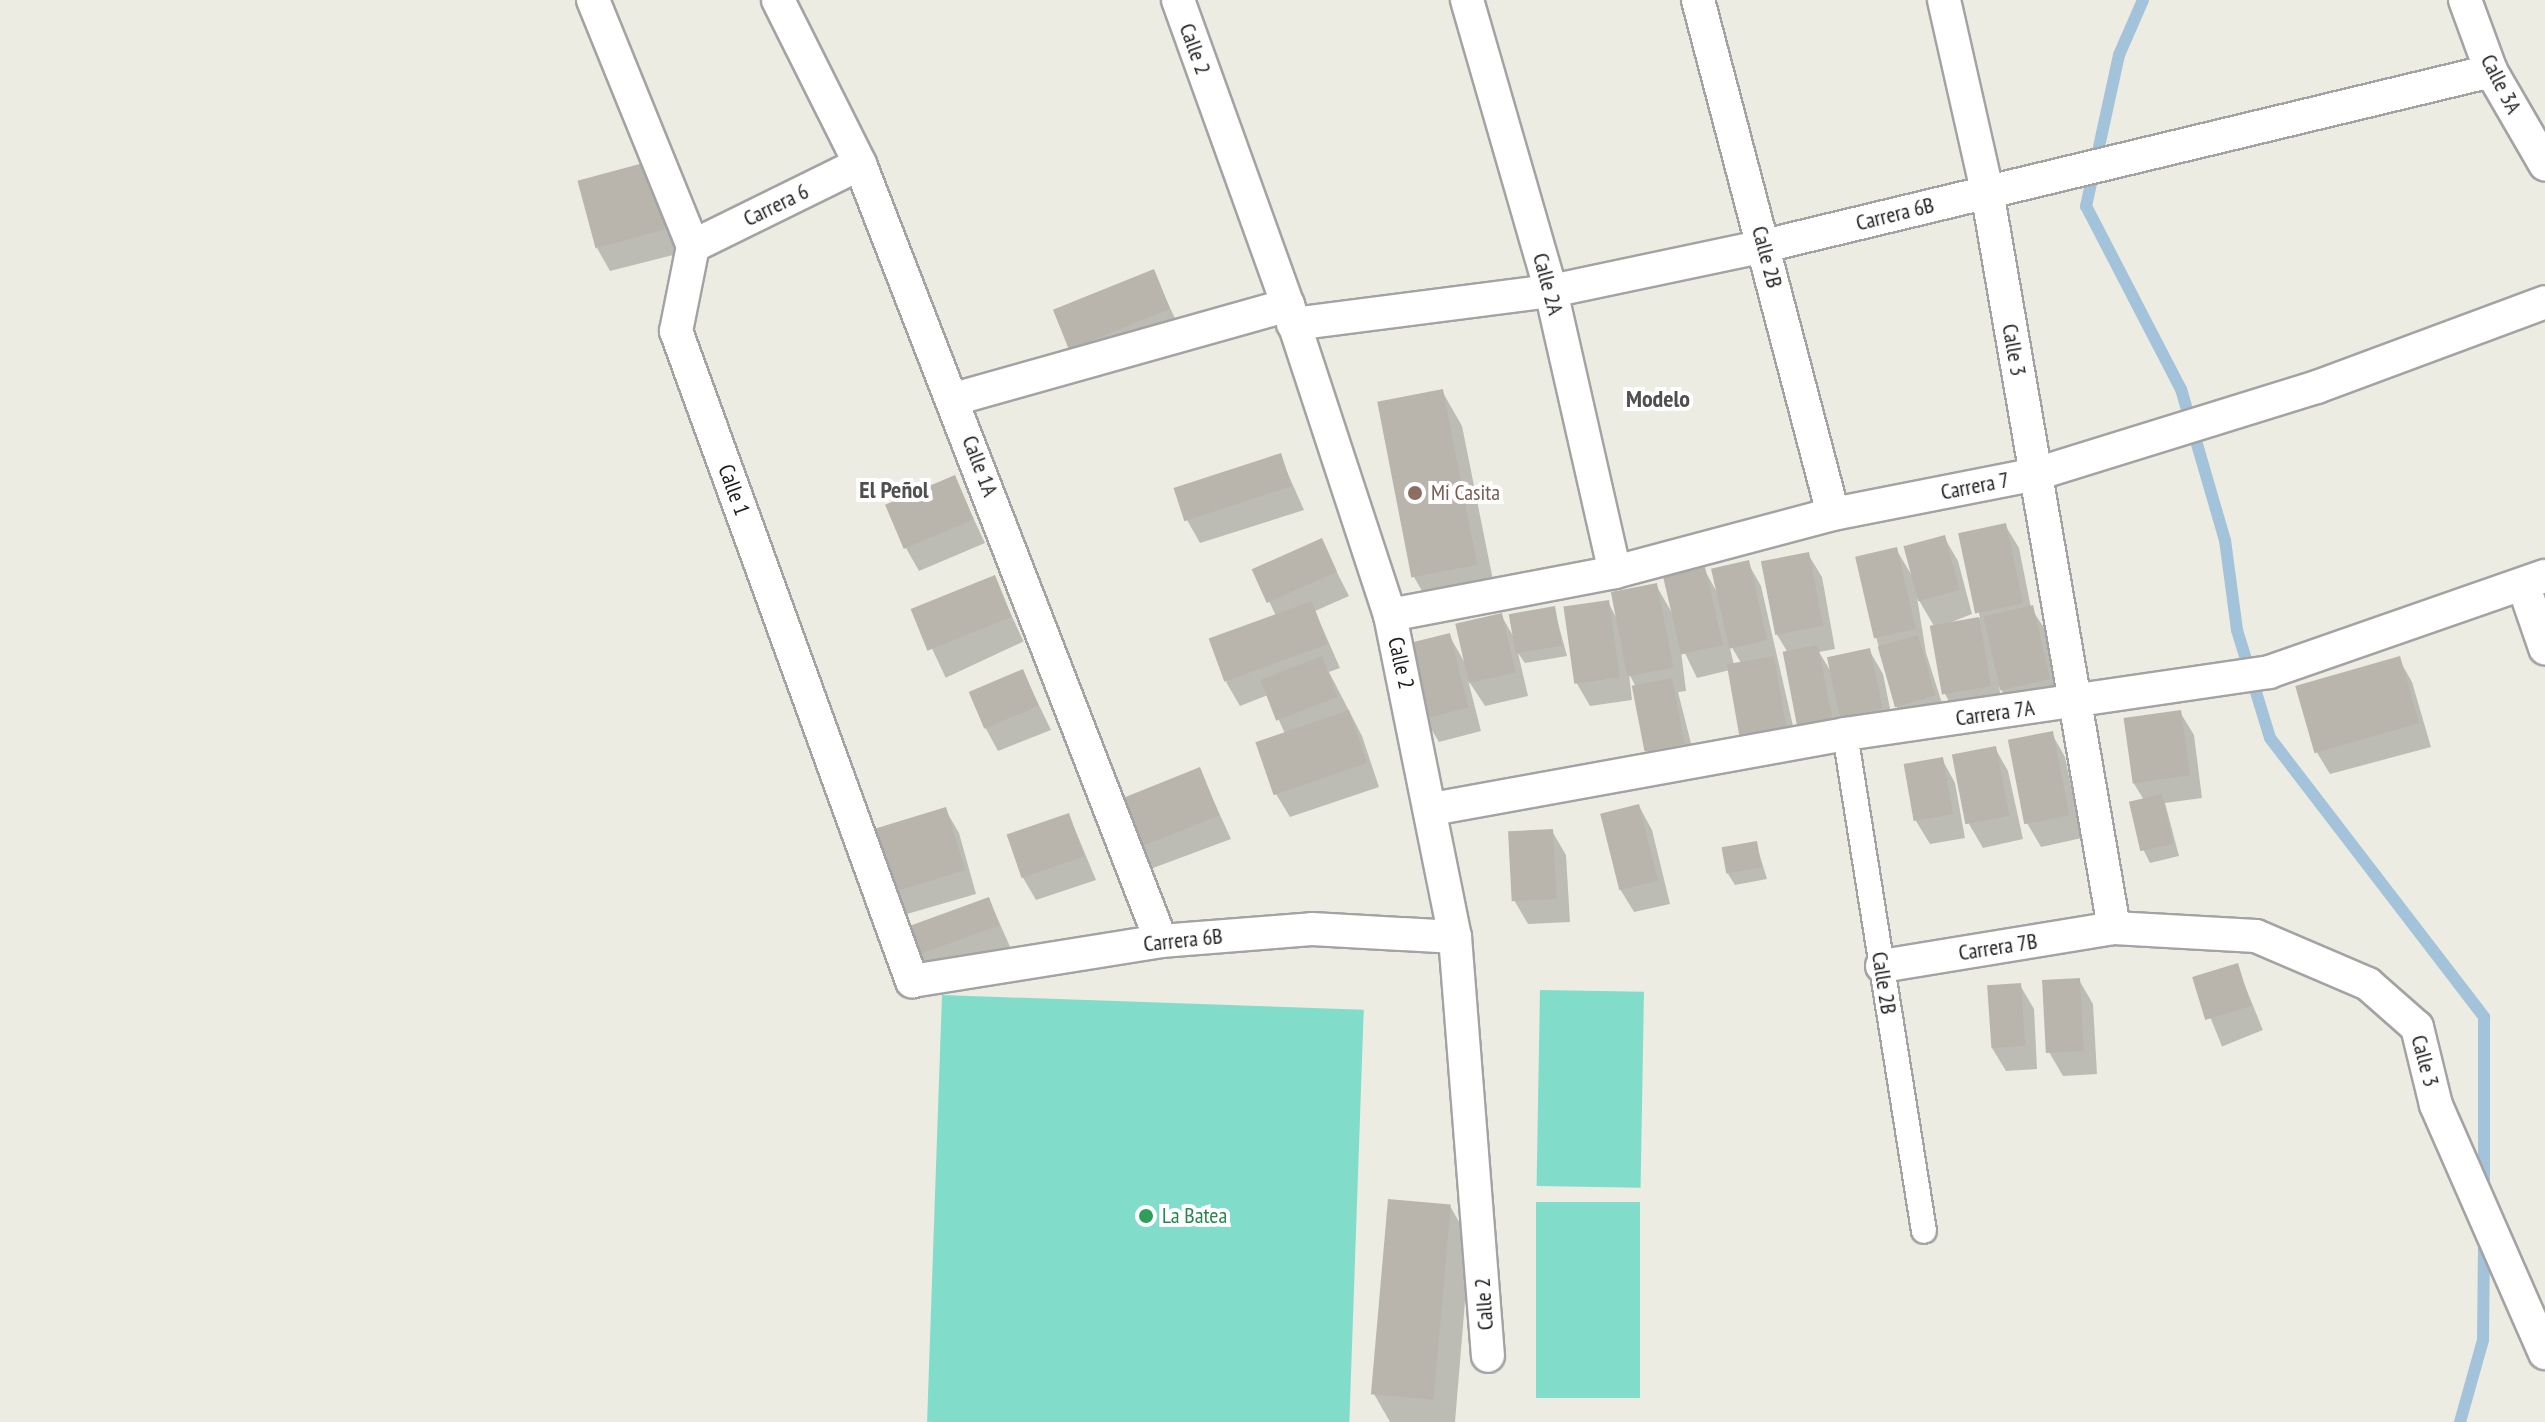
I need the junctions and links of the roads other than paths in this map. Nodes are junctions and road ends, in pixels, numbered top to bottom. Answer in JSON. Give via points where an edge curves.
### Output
{"nodes":[{"id":1,"x":593,"y":0,"type":"edge"},
{"id":2,"x":778,"y":0,"type":"edge"},
{"id":3,"x":1178,"y":0,"type":"edge"},
{"id":4,"x":1467,"y":0,"type":"edge"},
{"id":5,"x":1698,"y":0,"type":"edge"},
{"id":6,"x":1944,"y":0,"type":"edge"},
{"id":7,"x":2465,"y":0,"type":"edge"},
{"id":8,"x":2491,"y":71,"type":"junction"},
{"id":9,"x":860,"y":164,"type":"junction"},
{"id":10,"x":2545,"y":164,"type":"edge"},
{"id":11,"x":1987,"y":191,"type":"junction"},
{"id":12,"x":693,"y":246,"type":"junction"},
{"id":13,"x":1764,"y":246,"type":"junction"},
{"id":14,"x":1551,"y":291,"type":"junction"},
{"id":15,"x":2545,"y":302,"type":"edge"},
{"id":16,"x":1290,"y":315,"type":"junction"},
{"id":17,"x":954,"y":399,"type":"junction"},
{"id":18,"x":2036,"y":474,"type":"junction"},
{"id":19,"x":1833,"y":514,"type":"junction"},
{"id":20,"x":1615,"y":572,"type":"junction"},
{"id":21,"x":2535,"y":581,"type":"edge"},
{"id":22,"x":1390,"y":615,"type":"junction"},
{"id":23,"x":2545,"y":648,"type":"edge"},
{"id":24,"x":2077,"y":702,"type":"junction"},
{"id":25,"x":1845,"y":734,"type":"junction"},
{"id":26,"x":1433,"y":809,"type":"junction"},
{"id":27,"x":2114,"y":928,"type":"junction"},
{"id":28,"x":1455,"y":937,"type":"junction"},
{"id":29,"x":1161,"y":941,"type":"junction"},
{"id":30,"x":1882,"y":966,"type":"junction"},
{"id":31,"x":912,"y":981,"type":"joint"},
{"id":32,"x":1924,"y":1231,"type":"dead end"},
{"id":33,"x":2545,"y":1353,"type":"edge"},
{"id":34,"x":1488,"y":1356,"type":"dead end"}],
"edges":[{"from":1,"to":12,"type":"street"},
{"from":2,"to":9,"type":"street","name":"Calle 1A"},
{"from":3,"to":16,"type":"street","name":"Calle 2"},
{"from":4,"to":14,"type":"street","name":"Calle 2A"},
{"from":5,"to":13,"type":"street","name":"Calle 2B"},
{"from":6,"to":11,"type":"street","name":"Calle 3"},
{"from":7,"to":8,"type":"street","name":"Calle 3A"},
{"from":8,"to":10,"type":"street","name":"Calle 3A"},
{"from":8,"to":11,"type":"street","name":"Carrera 6B"},
{"from":9,"to":12,"type":"street","name":"Carrera 6"},
{"from":9,"to":17,"type":"street","name":"Calle 1A"},
{"from":11,"to":13,"type":"street","name":"Carrera 6B"},
{"from":11,"to":18,"type":"street","name":"Calle 3"},
{"from":12,"to":31,"type":"street","name":"Calle 1","via":[[676,331]]},
{"from":13,"to":14,"type":"street","name":"Carrera 6B"},
{"from":13,"to":19,"type":"street","name":"Calle 2B"},
{"from":14,"to":16,"type":"street","name":"Carrera 6B"},
{"from":14,"to":20,"type":"street","name":"Calle 2A"},
{"from":15,"to":18,"type":"street","name":"Carrera 7","via":[[2162,438]]},
{"from":16,"to":17,"type":"street","name":"Carrera 6B"},
{"from":16,"to":22,"type":"street","name":"Calle 2"},
{"from":17,"to":29,"type":"street","name":"Calle 1A"},
{"from":18,"to":19,"type":"street","name":"Carrera 7"},
{"from":18,"to":24,"type":"street","name":"Calle 3"},
{"from":19,"to":20,"type":"street","name":"Carrera 7"},
{"from":20,"to":22,"type":"street","name":"Carrera 7"},
{"from":21,"to":23,"type":"street"},
{"from":21,"to":24,"type":"street","name":"Carrera 7A","via":[[2269,672]]},
{"from":22,"to":26,"type":"street","name":"Calle 2"},
{"from":24,"to":25,"type":"street","name":"Carrera 7A"},
{"from":24,"to":27,"type":"street","name":"Calle 3"},
{"from":25,"to":26,"type":"street","name":"Carrera 7A"},
{"from":25,"to":30,"type":"street","name":"Calle 2B"},
{"from":26,"to":28,"type":"street","name":"Calle 2"},
{"from":27,"to":30,"type":"street","name":"Carrera 7B"},
{"from":27,"to":33,"type":"street","name":"Calle 3","via":[[2256,936],[2368,984],[2417,1027],[2436,1105]]},
{"from":28,"to":29,"type":"street","name":"Carrera 6B","via":[[1312,929]]},
{"from":28,"to":34,"type":"street","name":"Calle 2"},
{"from":29,"to":31,"type":"street","name":"Carrera 6B"},
{"from":30,"to":32,"type":"street","name":"Calle 2B"}]}
